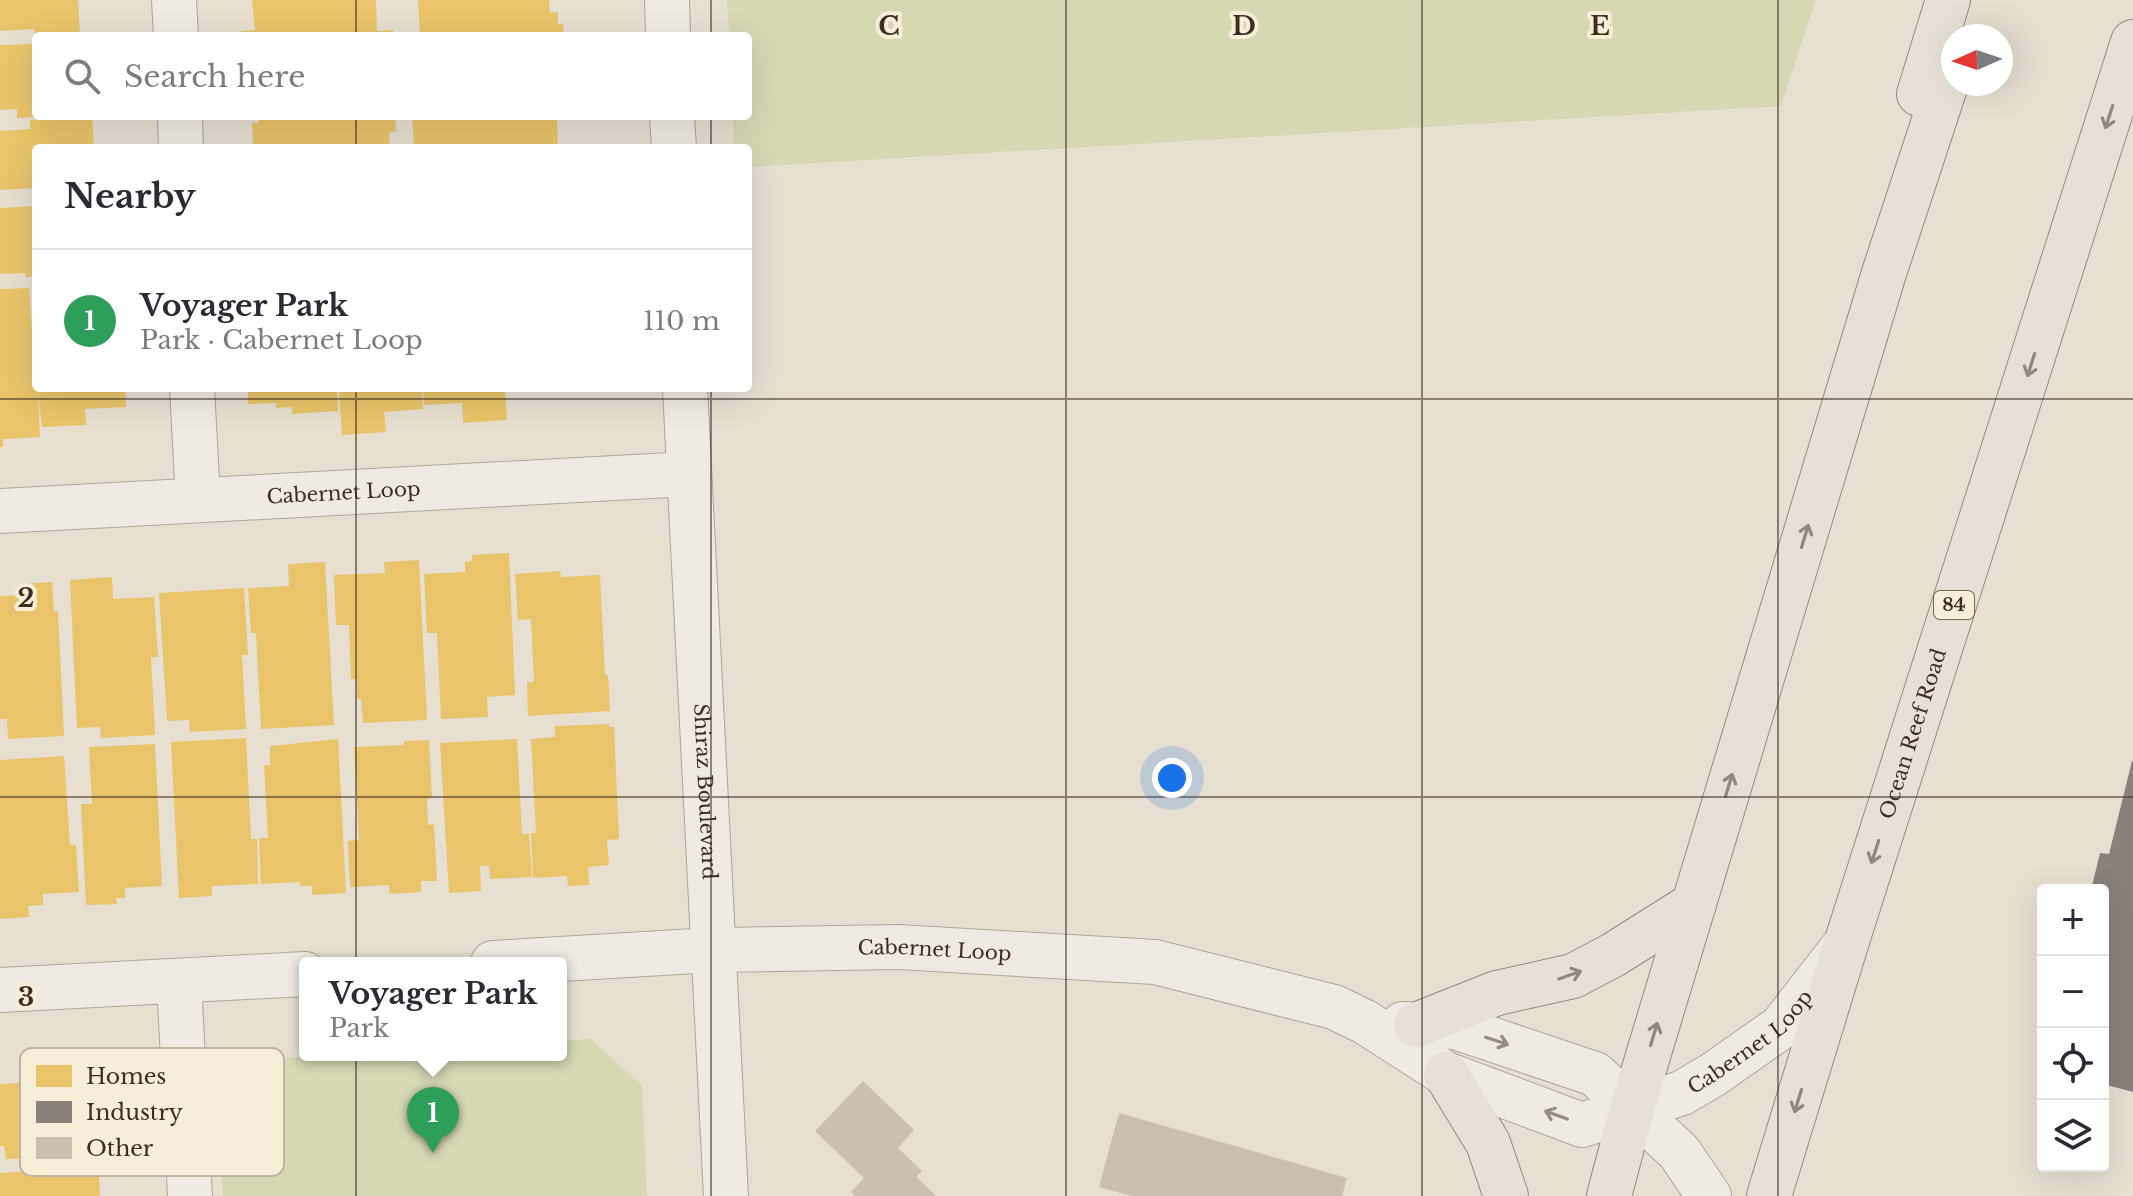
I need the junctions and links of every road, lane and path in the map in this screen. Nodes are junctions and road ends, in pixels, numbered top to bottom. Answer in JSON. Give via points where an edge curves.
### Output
{"nodes":[{"id":1,"x":174,"y":0,"type":"edge"},
{"id":2,"x":667,"y":0,"type":"edge"},
{"id":3,"x":1948,"y":0,"type":"edge"},
{"id":4,"x":1974,"y":0,"type":"edge"},
{"id":5,"x":1966,"y":24,"type":"edge"},
{"id":6,"x":176,"y":32,"type":"edge"},
{"id":7,"x":668,"y":32,"type":"edge"},
{"id":8,"x":2133,"y":42,"type":"edge"},
{"id":9,"x":1942,"y":96,"type":"edge"},
{"id":10,"x":180,"y":120,"type":"edge"},
{"id":11,"x":672,"y":120,"type":"edge"},
{"id":12,"x":181,"y":144,"type":"edge"},
{"id":13,"x":674,"y":144,"type":"edge"},
{"id":14,"x":1884,"y":273,"type":"junction"},
{"id":15,"x":192,"y":392,"type":"edge"},
{"id":16,"x":685,"y":392,"type":"edge"},
{"id":17,"x":689,"y":474,"type":"junction"},
{"id":18,"x":198,"y":499,"type":"junction"},
{"id":19,"x":0,"y":511,"type":"edge"},
{"id":20,"x":1694,"y":904,"type":"junction"},
{"id":21,"x":1846,"y":944,"type":"junction"},
{"id":22,"x":712,"y":950,"type":"junction"},
{"id":23,"x":567,"y":959,"type":"edge"},
{"id":24,"x":299,"y":974,"type":"edge"},
{"id":25,"x":179,"y":981,"type":"junction"},
{"id":26,"x":0,"y":990,"type":"edge"},
{"id":27,"x":1365,"y":1022,"type":"junction"},
{"id":28,"x":1416,"y":1025,"type":"junction"},
{"id":29,"x":182,"y":1048,"type":"edge"},
{"id":30,"x":1446,"y":1074,"type":"junction"},
{"id":31,"x":1632,"y":1109,"type":"junction"},
{"id":32,"x":189,"y":1176,"type":"edge"},
{"id":33,"x":190,"y":1196,"type":"edge"},
{"id":34,"x":726,"y":1196,"type":"edge"},
{"id":35,"x":1506,"y":1196,"type":"edge"},
{"id":36,"x":1609,"y":1196,"type":"edge"},
{"id":37,"x":1709,"y":1196,"type":"edge"},
{"id":38,"x":1769,"y":1196,"type":"edge"}],
"edges":[{"from":1,"to":6,"type":"street"},
{"from":2,"to":7,"type":"street"},
{"from":3,"to":14,"type":"main road","via":[[1911,119]]},
{"from":4,"to":5,"type":"main road"},
{"from":8,"to":21,"type":"main road","name":"Ocean Reef Road","number":"84","one_way":true},
{"from":9,"to":14,"type":"main road"},
{"from":10,"to":12,"type":"street"},
{"from":11,"to":13,"type":"street"},
{"from":20,"to":14,"type":"main road","one_way":true},
{"from":15,"to":18,"type":"street"},
{"from":16,"to":17,"type":"street","name":"Shiraz Boulevard"},
{"from":17,"to":18,"type":"street","name":"Cabernet Loop"},
{"from":17,"to":22,"type":"street","name":"Shiraz Boulevard"},
{"from":18,"to":19,"type":"street","name":"Cabernet Loop"},
{"from":28,"to":20,"type":"main road","one_way":true,"via":[[1497,993],[1573,976]]},
{"from":31,"to":20,"type":"main road","one_way":true},
{"from":21,"to":31,"type":"street","name":"Cabernet Loop","via":[[1781,1027],[1682,1093]]},
{"from":21,"to":38,"type":"main road","name":"Ocean Reef Road","number":"84","one_way":true},
{"from":22,"to":23,"type":"street","name":"Cabernet Loop"},
{"from":22,"to":27,"type":"street","name":"Cabernet Loop","via":[[899,947],[1155,962],[1334,1007]]},
{"from":22,"to":34,"type":"street","name":"Shiraz Boulevard"},
{"from":24,"to":25,"type":"street"},
{"from":25,"to":26,"type":"street"},
{"from":25,"to":29,"type":"street"},
{"from":27,"to":28,"type":"street","name":"Cabernet Loop"},
{"from":27,"to":30,"type":"street","name":"Cabernet Loop"},
{"from":28,"to":31,"type":"street","name":"Cabernet Loop","one_way":true,"via":[[1455,1027],[1595,1074]]},
{"from":31,"to":30,"type":"street","name":"Cabernet Loop","one_way":true,"via":[[1582,1125]]},
{"from":30,"to":35,"type":"main road","via":[[1488,1143]]},
{"from":31,"to":36,"type":"main road"},
{"from":31,"to":37,"type":"street","name":"Cabernet Loop","via":[[1679,1152]]},
{"from":32,"to":33,"type":"street"}]}
